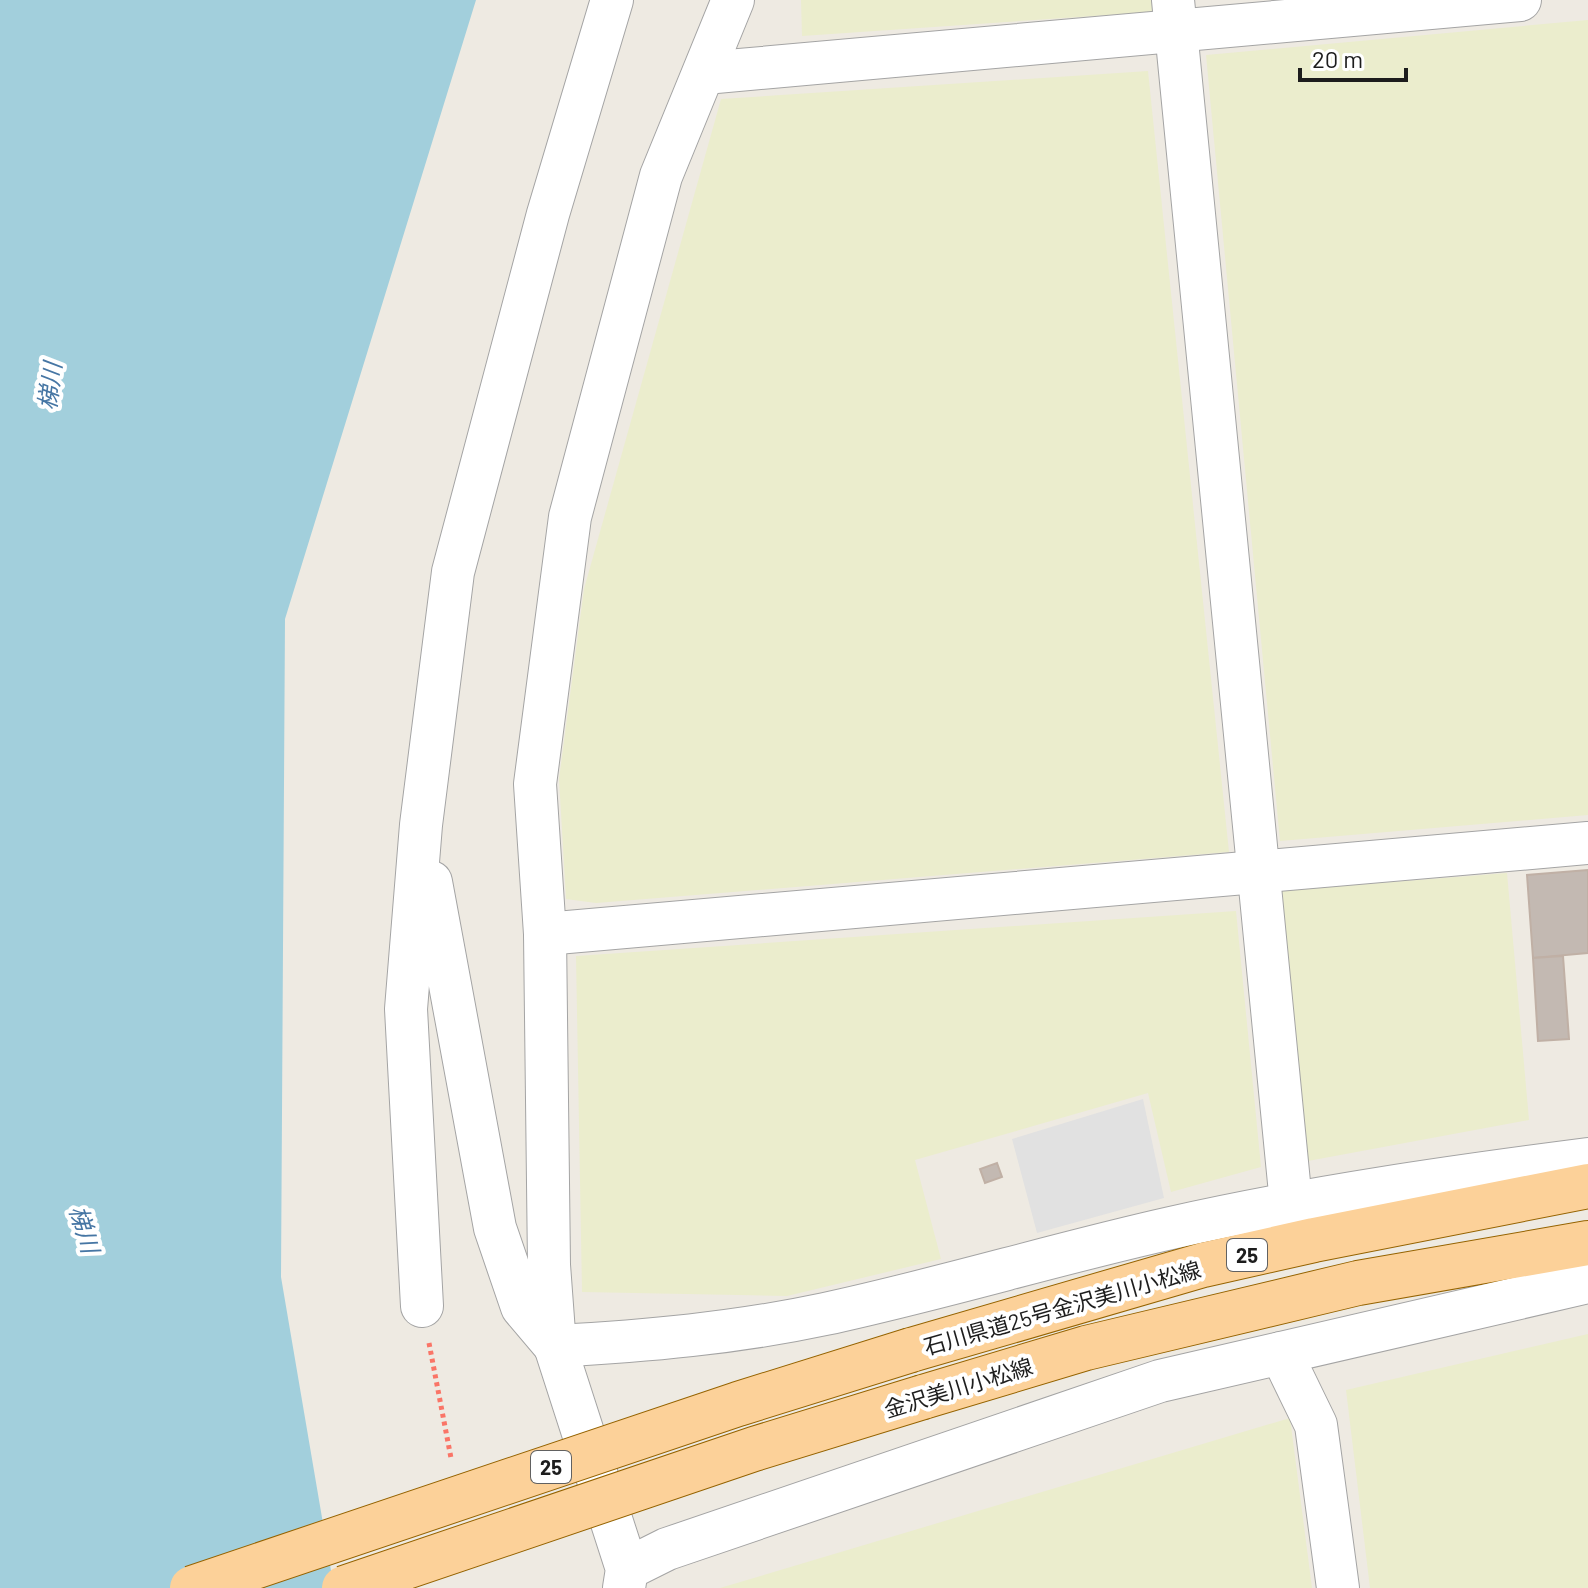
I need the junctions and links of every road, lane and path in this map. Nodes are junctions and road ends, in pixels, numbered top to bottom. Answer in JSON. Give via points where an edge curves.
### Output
{"nodes":[{"id":1,"x":612,"y":0,"type":"edge"},
{"id":2,"x":733,"y":0,"type":"edge"},
{"id":3,"x":1520,"y":0,"type":"edge"},
{"id":4,"x":1175,"y":16,"type":"edge"},
{"id":5,"x":705,"y":73,"type":"junction"},
{"id":6,"x":421,"y":825,"type":"junction"},
{"id":7,"x":1588,"y":843,"type":"edge"},
{"id":8,"x":1257,"y":871,"type":"junction"},
{"id":9,"x":545,"y":934,"type":"junction"},
{"id":10,"x":1588,"y":1159,"type":"edge"},
{"id":11,"x":1588,"y":1186,"type":"edge"},
{"id":12,"x":1291,"y":1203,"type":"junction"},
{"id":13,"x":1588,"y":1243,"type":"edge"},
{"id":14,"x":1588,"y":1282,"type":"edge"},
{"id":15,"x":422,"y":1306,"type":"joint"},
{"id":16,"x":555,"y":1346,"type":"junction"},
{"id":17,"x":1281,"y":1353,"type":"junction"},
{"id":18,"x":452,"y":1463,"type":"dead end"},
{"id":19,"x":626,"y":1578,"type":"edge"},
{"id":20,"x":192,"y":1588,"type":"edge"},
{"id":21,"x":344,"y":1588,"type":"edge"},
{"id":22,"x":1338,"y":1588,"type":"edge"}],
"edges":[{"from":1,"to":6,"type":"street","via":[[548,214],[453,572]]},
{"from":2,"to":5,"type":"street"},
{"from":3,"to":4,"type":"street"},
{"from":4,"to":5,"type":"street","via":[[1042,41]]},
{"from":4,"to":8,"type":"street"},
{"from":5,"to":9,"type":"street","via":[[661,176],[570,517],[535,784]]},
{"from":6,"to":15,"type":"street","via":[[406,1009]]},
{"from":6,"to":16,"type":"street","via":[[495,1228],[522,1307]]},
{"from":7,"to":8,"type":"street"},
{"from":8,"to":9,"type":"street"},
{"from":8,"to":12,"type":"street"},
{"from":9,"to":16,"type":"street","via":[[549,1265]]},
{"from":10,"to":12,"type":"street"},
{"from":11,"to":20,"type":"main road","name":"石川県道25号金沢美川小松線","number":"25","bridge":true,"via":[[1203,1265],[738,1404]]},
{"from":12,"to":16,"type":"street","via":[[824,1315],[665,1340]]},
{"from":13,"to":21,"type":"main road","name":"金沢美川小松線","number":"25","bridge":true,"via":[[1358,1283],[1086,1348],[754,1449]]},
{"from":14,"to":17,"type":"street"},
{"from":15,"to":18,"type":"path"},
{"from":16,"to":19,"type":"street"},
{"from":17,"to":19,"type":"street","via":[[1160,1381],[667,1549]]},
{"from":17,"to":22,"type":"street","via":[[1316,1425]]}]}
